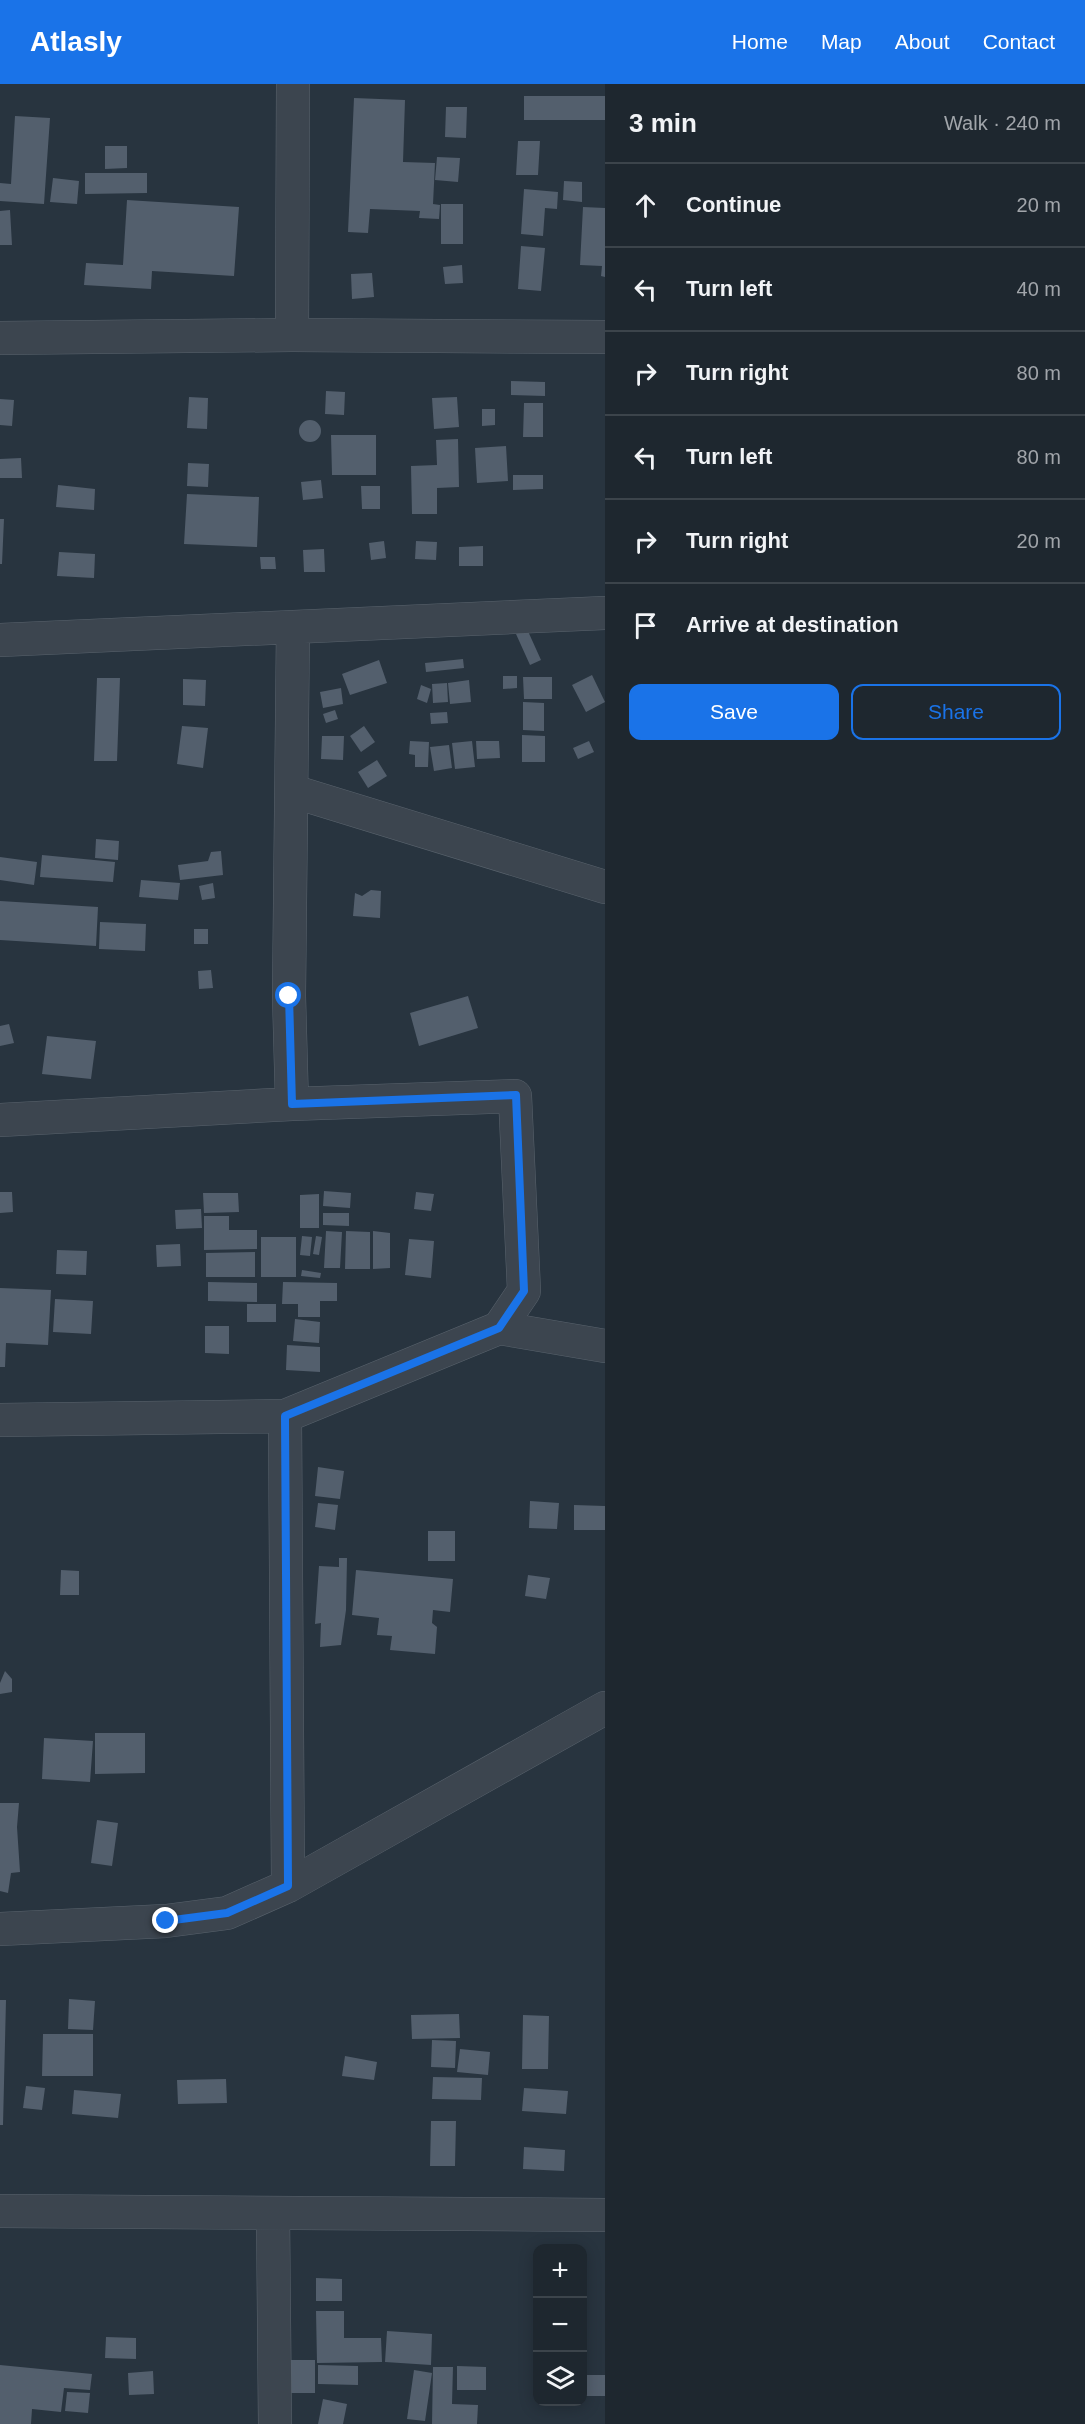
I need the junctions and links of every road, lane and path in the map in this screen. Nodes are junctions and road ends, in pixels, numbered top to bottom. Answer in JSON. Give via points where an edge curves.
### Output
{"nodes":[{"id":1,"x":293,"y":84,"type":"edge"},
{"id":2,"x":292,"y":335,"type":"junction"},
{"id":3,"x":605,"y":337,"type":"edge"},
{"id":4,"x":0,"y":338,"type":"edge"},
{"id":5,"x":605,"y":613,"type":"edge"},
{"id":6,"x":293,"y":627,"type":"junction"},
{"id":7,"x":0,"y":640,"type":"edge"},
{"id":8,"x":292,"y":791,"type":"junction"},
{"id":9,"x":605,"y":887,"type":"edge"},
{"id":10,"x":292,"y":1104,"type":"junction"},
{"id":11,"x":0,"y":1120,"type":"edge"},
{"id":12,"x":499,"y":1328,"type":"junction"},
{"id":13,"x":605,"y":1346,"type":"edge"},
{"id":14,"x":285,"y":1416,"type":"junction"},
{"id":15,"x":0,"y":1420,"type":"edge"},
{"id":16,"x":605,"y":1708,"type":"edge"},
{"id":17,"x":288,"y":1886,"type":"junction"},
{"id":18,"x":0,"y":1929,"type":"edge"},
{"id":19,"x":0,"y":2211,"type":"edge"},
{"id":20,"x":273,"y":2213,"type":"junction"},
{"id":21,"x":605,"y":2215,"type":"edge"},
{"id":22,"x":275,"y":2424,"type":"edge"}],
"edges":[{"from":1,"to":2,"type":"street"},
{"from":2,"to":3,"type":"street"},
{"from":2,"to":4,"type":"street"},
{"from":5,"to":6,"type":"street"},
{"from":6,"to":7,"type":"street"},
{"from":6,"to":8,"type":"street"},
{"from":8,"to":9,"type":"street"},
{"from":8,"to":10,"type":"street"},
{"from":10,"to":11,"type":"street"},
{"from":10,"to":12,"type":"street","via":[[516,1095],[524,1291]]},
{"from":12,"to":13,"type":"street"},
{"from":12,"to":14,"type":"street"},
{"from":14,"to":15,"type":"street"},
{"from":14,"to":17,"type":"street"},
{"from":16,"to":17,"type":"street"},
{"from":17,"to":18,"type":"street","via":[[227,1913],[166,1921]]},
{"from":19,"to":20,"type":"street"},
{"from":20,"to":21,"type":"street"},
{"from":20,"to":22,"type":"street"}]}
